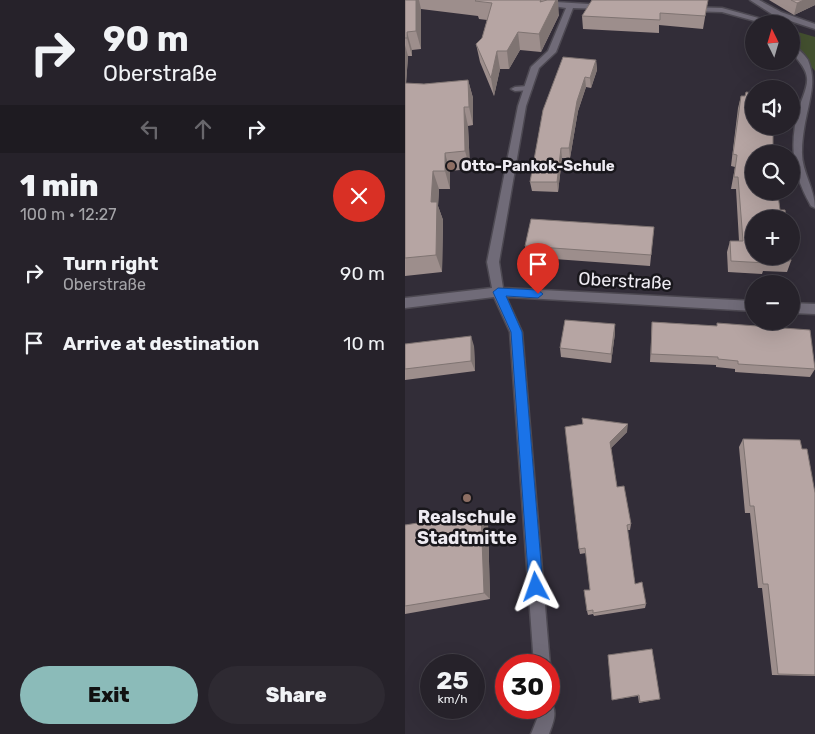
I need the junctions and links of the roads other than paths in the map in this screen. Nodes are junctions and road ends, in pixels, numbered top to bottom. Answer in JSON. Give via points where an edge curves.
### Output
{"nodes":[{"id":1,"x":528,"y":0,"type":"edge"},
{"id":2,"x":753,"y":0,"type":"edge"},
{"id":3,"x":570,"y":6,"type":"junction"},
{"id":4,"x":612,"y":8,"type":"edge"},
{"id":5,"x":745,"y":16,"type":"edge"},
{"id":6,"x":745,"y":23,"type":"edge"},
{"id":7,"x":815,"y":28,"type":"edge"},
{"id":8,"x":800,"y":31,"type":"edge"},
{"id":9,"x":815,"y":35,"type":"edge"},
{"id":10,"x":800,"y":56,"type":"edge"},
{"id":11,"x":528,"y":88,"type":"junction"},
{"id":12,"x":515,"y":89,"type":"dead end"},
{"id":13,"x":815,"y":204,"type":"edge"},
{"id":14,"x":498,"y":292,"type":"junction"},
{"id":15,"x":405,"y":303,"type":"edge"},
{"id":16,"x":745,"y":306,"type":"edge"},
{"id":17,"x":800,"y":308,"type":"edge"},
{"id":18,"x":815,"y":309,"type":"edge"},
{"id":19,"x":541,"y":654,"type":"edge"},
{"id":20,"x":546,"y":719,"type":"edge"},
{"id":21,"x":540,"y":734,"type":"edge"}],
"edges":[{"from":1,"to":3,"type":"street"},
{"from":2,"to":7,"type":"street"},
{"from":3,"to":4,"type":"street"},
{"from":3,"to":11,"type":"street","via":[[552,52],[535,67]]},
{"from":5,"to":6,"type":"street","via":[[723,10],[677,8]]},
{"from":8,"to":9,"type":"street"},
{"from":10,"to":13,"type":"street","via":[[812,79],[803,110],[797,153],[804,183]]},
{"from":11,"to":12,"type":"lane"},
{"from":11,"to":14,"type":"street","via":[[493,262]]},
{"from":14,"to":15,"type":"street","name":"Oberstraße"},
{"from":14,"to":16,"type":"street","name":"Oberstraße"},
{"from":14,"to":19,"type":"street","via":[[516,332]]},
{"from":17,"to":18,"type":"street"},
{"from":20,"to":21,"type":"street"}]}
